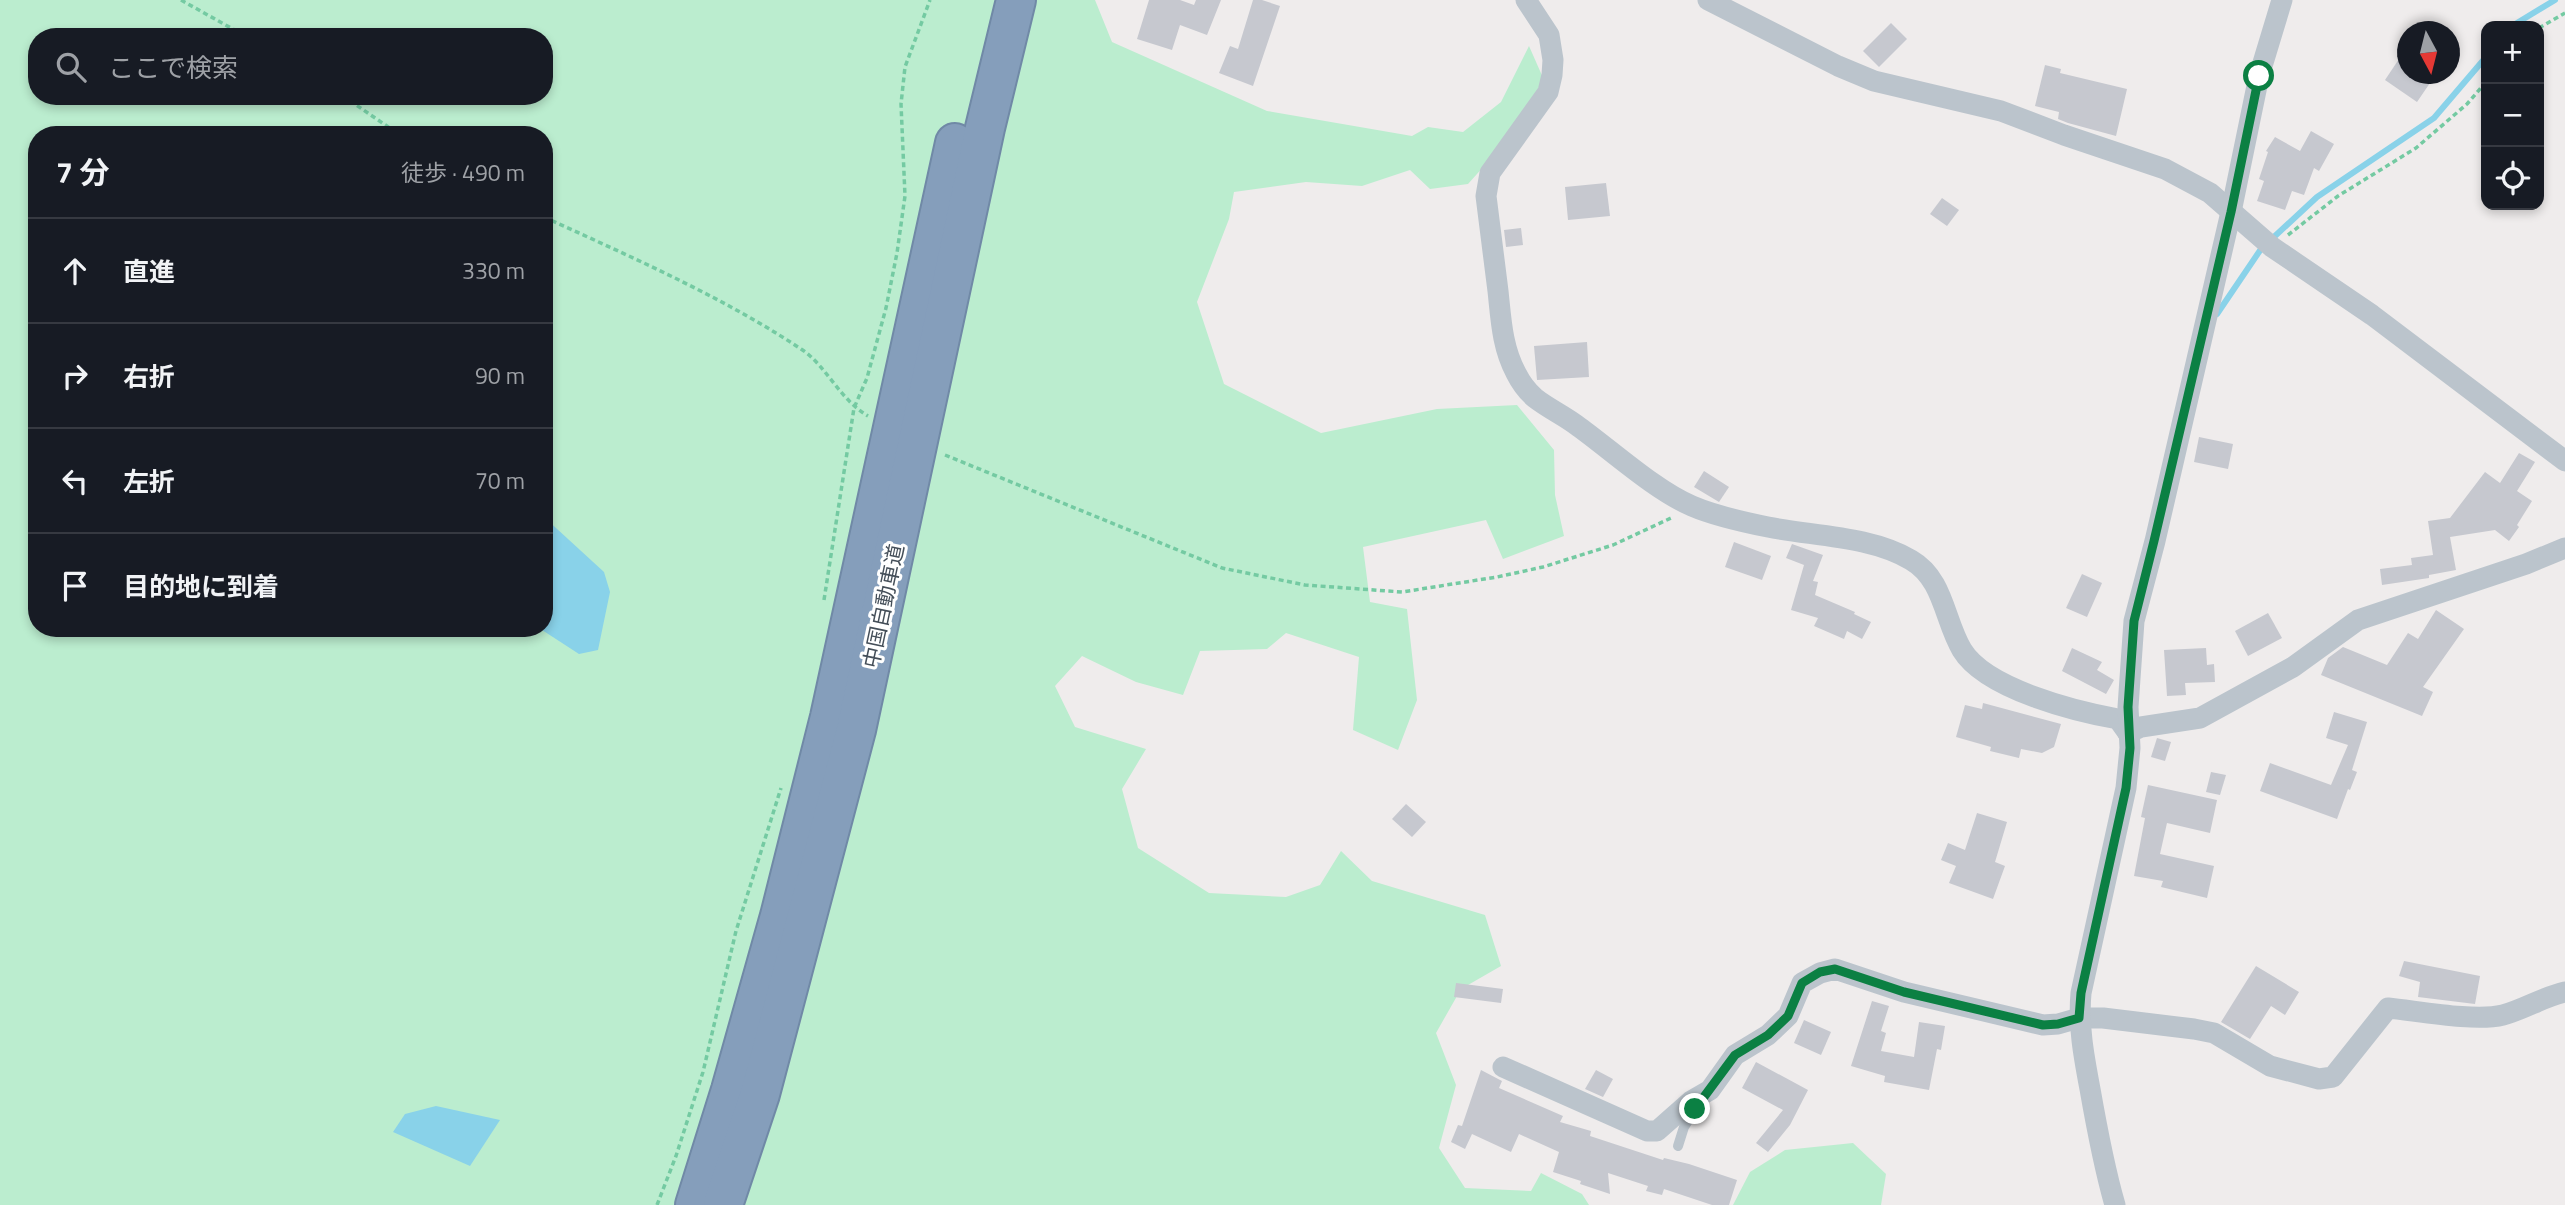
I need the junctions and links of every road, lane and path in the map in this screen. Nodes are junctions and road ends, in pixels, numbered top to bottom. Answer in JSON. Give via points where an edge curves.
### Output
{"nodes":[{"id":1,"x":181,"y":0,"type":"edge"},
{"id":2,"x":930,"y":0,"type":"edge"},
{"id":3,"x":988,"y":0,"type":"edge"},
{"id":4,"x":1016,"y":0,"type":"edge"},
{"id":5,"x":1525,"y":0,"type":"edge"},
{"id":6,"x":1709,"y":0,"type":"edge"},
{"id":7,"x":2282,"y":0,"type":"edge"},
{"id":8,"x":2565,"y":13,"type":"edge"},
{"id":9,"x":2544,"y":25,"type":"edge"},
{"id":10,"x":231,"y":28,"type":"edge"},
{"id":11,"x":2484,"y":84,"type":"edge"},
{"id":12,"x":356,"y":105,"type":"edge"},
{"id":13,"x":387,"y":126,"type":"edge"},
{"id":14,"x":2231,"y":212,"type":"junction"},
{"id":15,"x":553,"y":222,"type":"edge"},
{"id":16,"x":2272,"y":247,"type":"junction"},
{"id":17,"x":854,"y":408,"type":"junction"},
{"id":18,"x":876,"y":421,"type":"dead end"},
{"id":19,"x":942,"y":453,"type":"dead end"},
{"id":20,"x":2565,"y":461,"type":"edge"},
{"id":21,"x":1691,"y":506,"type":"junction"},
{"id":22,"x":2565,"y":548,"type":"edge"},
{"id":23,"x":824,"y":602,"type":"dead end"},
{"id":24,"x":2128,"y":733,"type":"junction"},
{"id":25,"x":783,"y":781,"type":"dead end"},
{"id":26,"x":2565,"y":992,"type":"edge"},
{"id":27,"x":2079,"y":1018,"type":"junction"},
{"id":28,"x":1503,"y":1067,"type":"dead end"},
{"id":29,"x":1710,"y":1090,"type":"junction"},
{"id":30,"x":1678,"y":1146,"type":"dead end"},
{"id":31,"x":657,"y":1205,"type":"edge"},
{"id":32,"x":695,"y":1205,"type":"edge"},
{"id":33,"x":723,"y":1205,"type":"edge"},
{"id":34,"x":2115,"y":1205,"type":"edge"}],
"edges":[{"from":1,"to":10,"type":"path"},
{"from":2,"to":17,"type":"path","via":[[905,66],[901,104],[905,196],[897,253],[867,378]]},
{"from":3,"to":32,"type":"highway","name":"中国自動車道","via":[[830,717],[732,1090]]},
{"from":4,"to":33,"type":"highway","name":"中国自動車道","via":[[856,730],[760,1094]]},
{"from":5,"to":21,"type":"street","via":[[1549,35],[1553,60],[1548,92],[1490,173],[1486,197],[1505,345],[1516,374],[1534,397]]},
{"from":6,"to":14,"type":"street","via":[[1874,81],[2001,111],[2165,169],[2210,193]]},
{"from":7,"to":14,"type":"street","via":[[2259,76]]},
{"from":8,"to":9,"type":"path"},
{"from":11,"to":16,"type":"path","via":[[2416,148],[2338,196]]},
{"from":12,"to":13,"type":"path"},
{"from":14,"to":16,"type":"street"},
{"from":14,"to":24,"type":"street","via":[[2134,621]]},
{"from":15,"to":17,"type":"path","via":[[729,306],[804,351]]},
{"from":16,"to":20,"type":"street","via":[[2372,315]]},
{"from":17,"to":18,"type":"path"},
{"from":17,"to":23,"type":"path"},
{"from":19,"to":21,"type":"path","via":[[1222,568],[1305,585],[1402,592],[1543,567],[1613,545]]},
{"from":21,"to":24,"type":"street","via":[[1767,527],[1874,545],[1904,556],[1926,572],[1961,649],[1989,676],[2039,698],[2118,719]]},
{"from":22,"to":24,"type":"street","via":[[2358,620],[2293,667],[2200,718]]},
{"from":24,"to":27,"type":"street","via":[[2126,788]]},
{"from":25,"to":31,"type":"path","via":[[736,931],[703,1072]]},
{"from":26,"to":27,"type":"street","via":[[2502,1015],[2388,1008],[2333,1077],[2319,1079],[2270,1066],[2214,1033]]},
{"from":27,"to":29,"type":"street","via":[[2043,1025],[1904,992],[1835,969],[1802,983],[1788,1016],[1735,1055]]},
{"from":27,"to":34,"type":"street","via":[[2102,1160]]},
{"from":28,"to":29,"type":"street","via":[[1647,1131],[1657,1131]]},
{"from":29,"to":30,"type":"lane","via":[[1684,1127]]}]}
